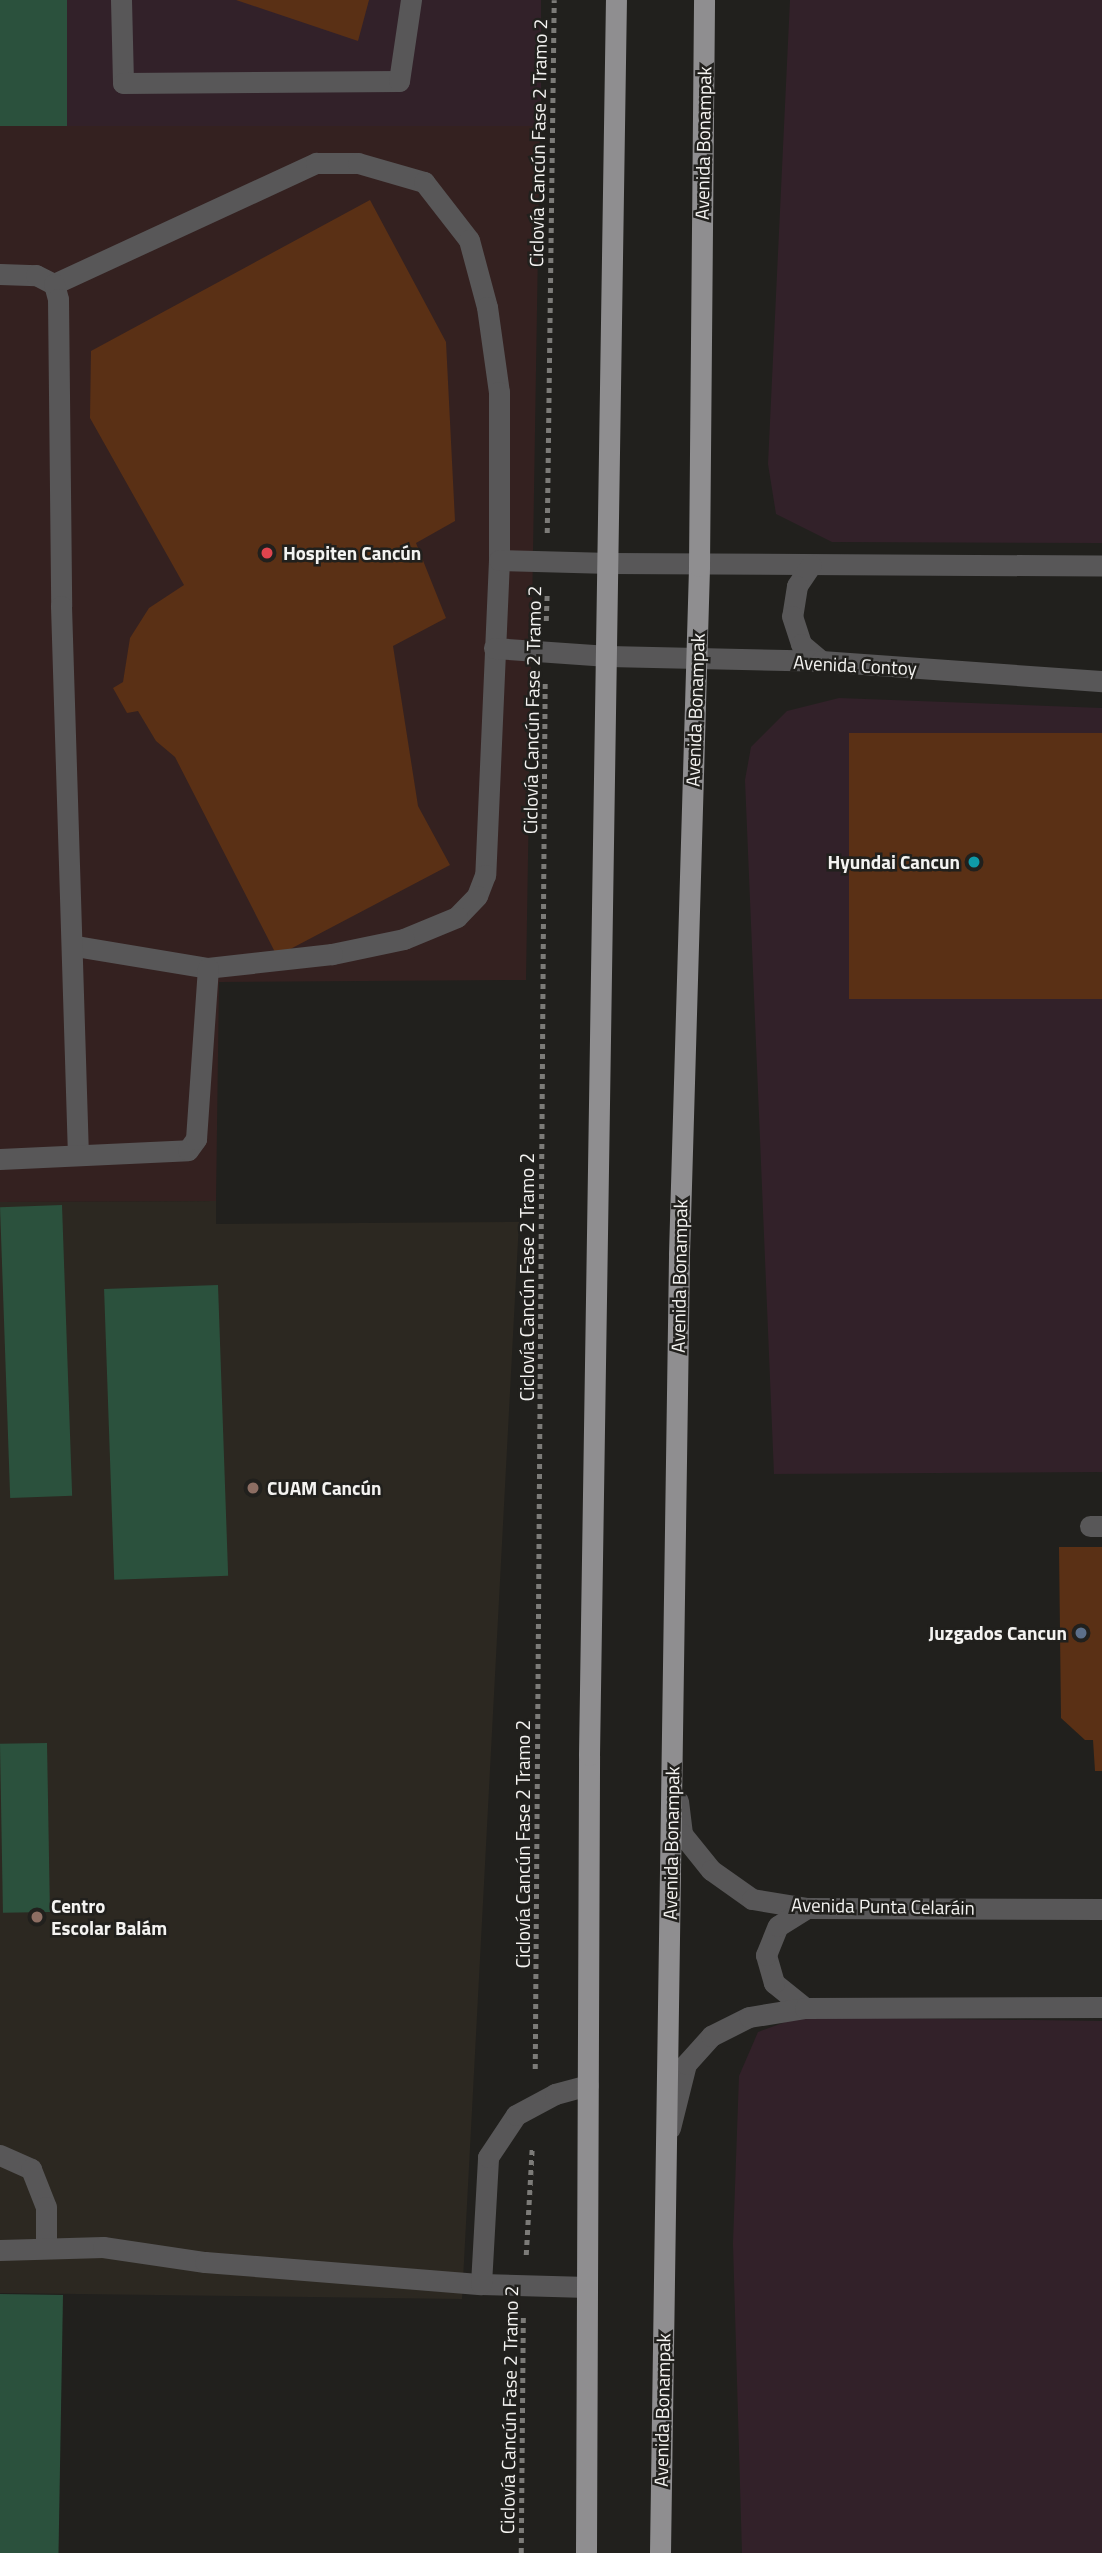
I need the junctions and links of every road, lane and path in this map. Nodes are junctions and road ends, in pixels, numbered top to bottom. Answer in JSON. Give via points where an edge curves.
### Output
{"nodes":[{"id":1,"x":121,"y":0,"type":"edge"},
{"id":2,"x":411,"y":0,"type":"edge"},
{"id":3,"x":554,"y":0,"type":"edge"},
{"id":4,"x":616,"y":0,"type":"edge"},
{"id":5,"x":705,"y":0,"type":"edge"},
{"id":6,"x":0,"y":274,"type":"edge"},
{"id":7,"x":54,"y":284,"type":"junction"},
{"id":8,"x":499,"y":560,"type":"junction"},
{"id":9,"x":610,"y":562,"type":"junction"},
{"id":10,"x":547,"y":563,"type":"junction"},
{"id":11,"x":811,"y":565,"type":"junction"},
{"id":12,"x":699,"y":566,"type":"junction"},
{"id":13,"x":1102,"y":566,"type":"edge"},
{"id":14,"x":494,"y":648,"type":"junction"},
{"id":15,"x":546,"y":651,"type":"junction"},
{"id":16,"x":608,"y":656,"type":"junction"},
{"id":17,"x":696,"y":659,"type":"junction"},
{"id":18,"x":821,"y":662,"type":"junction"},
{"id":19,"x":1102,"y":681,"type":"edge"},
{"id":20,"x":75,"y":946,"type":"junction"},
{"id":21,"x":208,"y":968,"type":"junction"},
{"id":22,"x":78,"y":1155,"type":"junction"},
{"id":23,"x":0,"y":1158,"type":"edge"},
{"id":24,"x":672,"y":1759,"type":"junction"},
{"id":25,"x":807,"y":1908,"type":"junction"},
{"id":26,"x":1102,"y":1909,"type":"edge"},
{"id":27,"x":1102,"y":2007,"type":"edge"},
{"id":28,"x":805,"y":2008,"type":"junction"},
{"id":29,"x":588,"y":2085,"type":"junction"},
{"id":30,"x":535,"y":2103,"type":"junction"},
{"id":31,"x":667,"y":2140,"type":"junction"},
{"id":32,"x":0,"y":2155,"type":"edge"},
{"id":33,"x":46,"y":2248,"type":"junction"},
{"id":34,"x":0,"y":2250,"type":"edge"},
{"id":35,"x":481,"y":2284,"type":"junction"},
{"id":36,"x":524,"y":2285,"type":"junction"},
{"id":37,"x":587,"y":2287,"type":"junction"},
{"id":38,"x":521,"y":2553,"type":"edge"},
{"id":39,"x":586,"y":2553,"type":"edge"},
{"id":40,"x":660,"y":2553,"type":"edge"}],
"edges":[{"from":1,"to":2,"type":"street","via":[[123,83],[399,81]]},
{"from":3,"to":10,"type":"path","name":"Ciclovía Cancún Fase 2 Tramo 2"},
{"from":4,"to":9,"type":"main road"},
{"from":5,"to":12,"type":"main road","name":"Avenida Bonampak"},
{"from":6,"to":7,"type":"street","via":[[36,275]]},
{"from":7,"to":8,"type":"street","via":[[316,163],[358,163],[424,182],[469,240],[487,307],[499,393]]},
{"from":7,"to":20,"type":"street","via":[[58,299],[61,606]]},
{"from":8,"to":10,"type":"street"},
{"from":8,"to":14,"type":"street"},
{"from":9,"to":10,"type":"street"},
{"from":9,"to":12,"type":"street"},
{"from":9,"to":16,"type":"main road"},
{"from":10,"to":15,"type":"path","name":"Ciclovía Cancún Fase 2 Tramo 2"},
{"from":11,"to":12,"type":"street"},
{"from":11,"to":13,"type":"street"},
{"from":11,"to":18,"type":"street","via":[[797,586],[792,616],[802,644]]},
{"from":12,"to":17,"type":"main road","name":"Avenida Bonampak"},
{"from":14,"to":15,"type":"street","name":"Avenida Contoy"},
{"from":14,"to":21,"type":"street","via":[[485,875],[477,896],[457,916],[404,939],[332,954]]},
{"from":15,"to":16,"type":"street","name":"Avenida Contoy"},
{"from":15,"to":30,"type":"path","name":"Ciclovía Cancún Fase 2 Tramo 2"},
{"from":16,"to":17,"type":"street","name":"Avenida Contoy"},
{"from":16,"to":29,"type":"main road"},
{"from":17,"to":18,"type":"street","name":"Avenida Contoy"},
{"from":17,"to":24,"type":"main road","name":"Avenida Bonampak","via":[[679,1268]]},
{"from":18,"to":19,"type":"street","name":"Avenida Contoy"},
{"from":20,"to":21,"type":"street"},
{"from":20,"to":22,"type":"street"},
{"from":21,"to":22,"type":"street","via":[[196,1139],[179,1154]]},
{"from":22,"to":23,"type":"street"},
{"from":24,"to":25,"type":"street","name":"Avenida Punta Celaráin","via":[[682,1834],[711,1870],[752,1899]]},
{"from":24,"to":31,"type":"main road","name":"Avenida Bonampak"},
{"from":25,"to":26,"type":"street","name":"Avenida Punta Celaráin"},
{"from":25,"to":28,"type":"street","via":[[778,1926],[766,1955],[774,1983]]},
{"from":27,"to":28,"type":"street"},
{"from":28,"to":31,"type":"street","via":[[749,2017],[711,2036],[686,2064]]},
{"from":29,"to":30,"type":"street"},
{"from":29,"to":37,"type":"main road"},
{"from":30,"to":35,"type":"street","via":[[516,2115],[488,2157]]},
{"from":30,"to":36,"type":"path","name":"Ciclovía Cancún Fase 2 Tramo 2"},
{"from":31,"to":40,"type":"main road","name":"Avenida Bonampak"},
{"from":32,"to":33,"type":"street","via":[[31,2169],[46,2207]]},
{"from":33,"to":34,"type":"street"},
{"from":33,"to":35,"type":"street","via":[[103,2247],[205,2262]]},
{"from":35,"to":36,"type":"street"},
{"from":36,"to":37,"type":"street"},
{"from":36,"to":38,"type":"path","name":"Ciclovía Cancún Fase 2 Tramo 2"},
{"from":37,"to":39,"type":"main road"}]}
